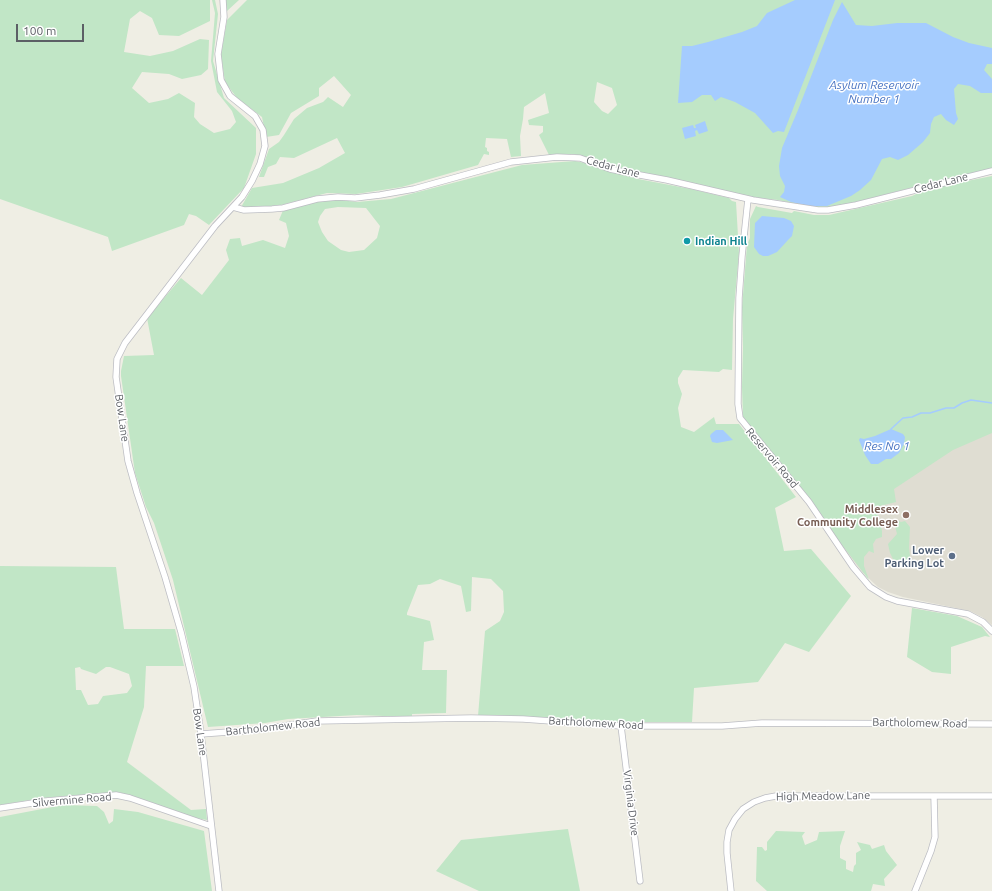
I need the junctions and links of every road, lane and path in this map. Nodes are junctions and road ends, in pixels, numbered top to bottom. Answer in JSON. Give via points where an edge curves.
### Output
{"nodes":[{"id":1,"x":223,"y":0,"type":"edge"},
{"id":2,"x":992,"y":171,"type":"edge"},
{"id":3,"x":748,"y":199,"type":"junction"},
{"id":4,"x":233,"y":207,"type":"junction"},
{"id":5,"x":992,"y":631,"type":"edge"},
{"id":6,"x":992,"y":724,"type":"edge"},
{"id":7,"x":621,"y":726,"type":"junction"},
{"id":8,"x":201,"y":734,"type":"junction"},
{"id":9,"x":934,"y":796,"type":"junction"},
{"id":10,"x":992,"y":796,"type":"edge"},
{"id":11,"x":0,"y":808,"type":"edge"},
{"id":12,"x":211,"y":826,"type":"junction"},
{"id":13,"x":640,"y":881,"type":"dead end"},
{"id":14,"x":219,"y":891,"type":"edge"},
{"id":15,"x":731,"y":891,"type":"edge"},
{"id":16,"x":914,"y":891,"type":"edge"}],
"edges":[{"from":1,"to":4,"type":"street","name":"Bow Lane","via":[[224,17],[218,54],[221,80],[230,96],[255,116],[263,130],[265,146],[252,181]]},
{"from":2,"to":3,"type":"street","name":"Cedar Lane","via":[[828,210],[804,209]]},
{"from":3,"to":4,"type":"street","name":"Cedar Lane","via":[[610,169],[580,158],[557,157],[511,162],[414,189],[380,195],[317,199],[272,209],[244,210]]},
{"from":3,"to":5,"type":"street","name":"Reservoir Road","via":[[739,298],[740,418],[809,502],[853,567],[870,587],[897,602],[968,614],[983,622]]},
{"from":4,"to":8,"type":"street","name":"Bow Lane","via":[[210,232],[125,343],[117,359],[116,377],[128,461],[181,632],[194,687]]},
{"from":6,"to":7,"type":"street","name":"Bartholomew Road","via":[[769,723],[722,726]]},
{"from":7,"to":8,"type":"street","name":"Bartholomew Road","via":[[471,718],[344,720]]},
{"from":7,"to":13,"type":"street","name":"Virginia Drive"},
{"from":8,"to":12,"type":"street","name":"Bow Lane"},
{"from":9,"to":10,"type":"street","name":"High Meadow Lane"},
{"from":9,"to":15,"type":"street","name":"High Meadow Lane","via":[[776,796],[754,802],[743,809],[729,830],[726,842]]},
{"from":9,"to":16,"type":"street","via":[[935,837]]},
{"from":11,"to":12,"type":"street","name":"Silvermine Road","via":[[116,795]]},
{"from":12,"to":14,"type":"street","name":"Bow Lane"}]}
